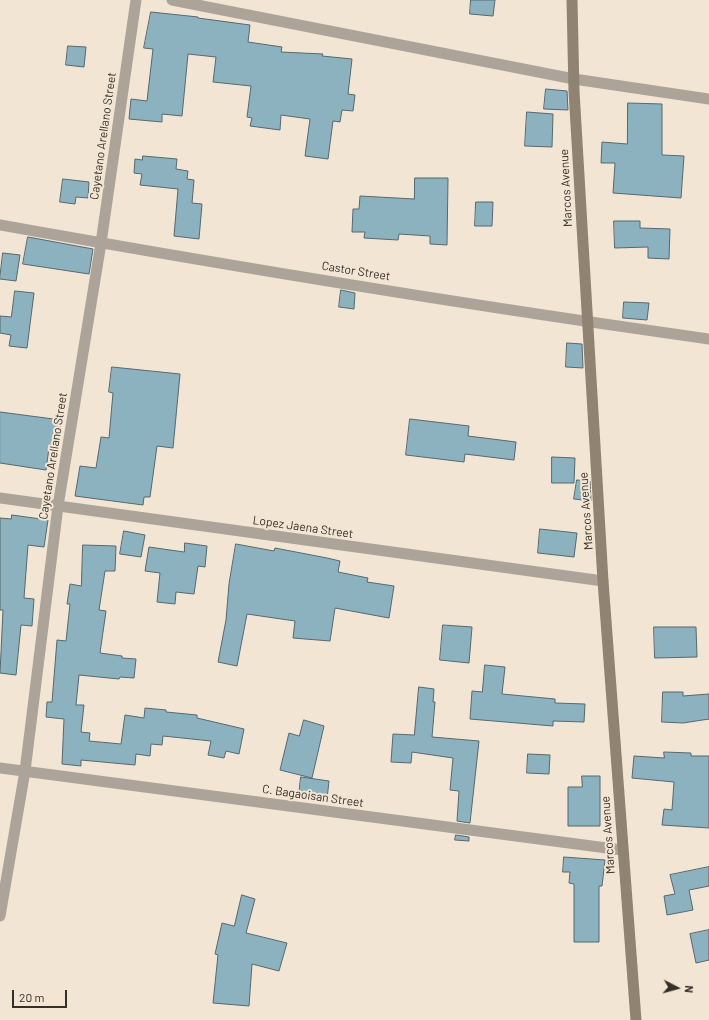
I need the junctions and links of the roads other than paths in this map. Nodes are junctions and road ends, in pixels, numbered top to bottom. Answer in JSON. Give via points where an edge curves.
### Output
{"nodes":[{"id":1,"x":136,"y":0,"type":"edge"},
{"id":2,"x":172,"y":0,"type":"edge"},
{"id":3,"x":572,"y":0,"type":"edge"},
{"id":4,"x":574,"y":79,"type":"junction"},
{"id":5,"x":709,"y":99,"type":"edge"},
{"id":6,"x":0,"y":225,"type":"edge"},
{"id":7,"x":101,"y":243,"type":"junction"},
{"id":8,"x":587,"y":322,"type":"junction"},
{"id":9,"x":709,"y":339,"type":"edge"},
{"id":10,"x":0,"y":498,"type":"edge"},
{"id":11,"x":58,"y":506,"type":"junction"},
{"id":12,"x":603,"y":580,"type":"junction"},
{"id":13,"x":0,"y":768,"type":"edge"},
{"id":14,"x":25,"y":771,"type":"junction"},
{"id":15,"x":622,"y":850,"type":"junction"},
{"id":16,"x":0,"y":916,"type":"edge"},
{"id":17,"x":636,"y":1020,"type":"edge"}],
"edges":[{"from":1,"to":7,"type":"street","name":"Cayetano Arellano Street"},
{"from":2,"to":4,"type":"street"},
{"from":3,"to":4,"type":"main road","name":"Marcos Avenue"},
{"from":4,"to":5,"type":"street"},
{"from":4,"to":8,"type":"main road","name":"Marcos Avenue"},
{"from":6,"to":7,"type":"street","name":"Castor Street"},
{"from":7,"to":8,"type":"street","name":"Castor Street"},
{"from":7,"to":11,"type":"street","name":"Cayetano Arellano Street"},
{"from":8,"to":9,"type":"street","name":"Castor Street"},
{"from":8,"to":12,"type":"main road","name":"Marcos Avenue"},
{"from":10,"to":11,"type":"street","name":"Lopez Jaena Street"},
{"from":11,"to":12,"type":"street","name":"Lopez Jaena Street"},
{"from":11,"to":14,"type":"street","name":"Cayetano Arellano Street"},
{"from":12,"to":15,"type":"main road","name":"Marcos Avenue"},
{"from":13,"to":14,"type":"street","name":"C. Bagaoisan Street"},
{"from":14,"to":15,"type":"street","name":"C. Bagaoisan Street"},
{"from":14,"to":16,"type":"street","name":"Cayetano Arellano Street"},
{"from":15,"to":17,"type":"main road","name":"Marcos Avenue"}]}
